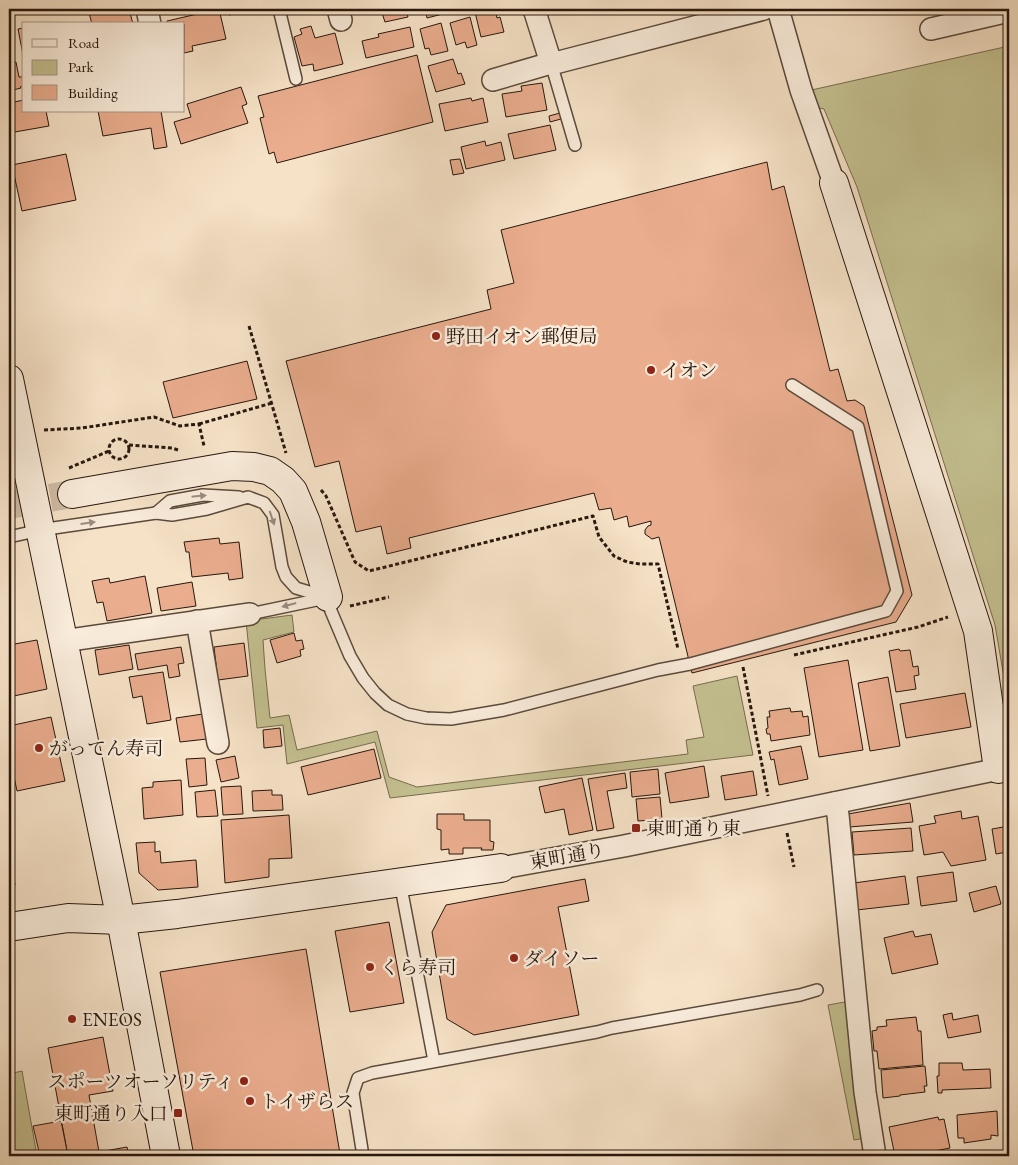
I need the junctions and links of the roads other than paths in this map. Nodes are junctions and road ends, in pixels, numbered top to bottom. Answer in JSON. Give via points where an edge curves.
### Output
{"nodes":[{"id":1,"x":147,"y":9,"type":"edge"},
{"id":2,"x":279,"y":9,"type":"edge"},
{"id":3,"x":534,"y":9,"type":"edge"},
{"id":4,"x":764,"y":9,"type":"edge"},
{"id":5,"x":778,"y":9,"type":"edge"},
{"id":6,"x":1009,"y":11,"type":"edge"},
{"id":7,"x":150,"y":22,"type":"edge"},
{"id":8,"x":932,"y":29,"type":"dead end"},
{"id":9,"x":551,"y":63,"type":"junction"},
{"id":10,"x":296,"y":79,"type":"dead end"},
{"id":11,"x":493,"y":80,"type":"dead end"},
{"id":12,"x":574,"y":145,"type":"dead end"},
{"id":13,"x":834,"y":183,"type":"joint"},
{"id":14,"x":9,"y":379,"type":"edge"},
{"id":15,"x":792,"y":385,"type":"dead end"},
{"id":16,"x":70,"y":481,"type":"tunnel mouth"},
{"id":17,"x":40,"y":530,"type":"junction"},
{"id":18,"x":9,"y":537,"type":"edge"},
{"id":19,"x":334,"y":603,"type":"junction"},
{"id":20,"x":250,"y":614,"type":"joint"},
{"id":21,"x":197,"y":621,"type":"junction"},
{"id":22,"x":63,"y":642,"type":"junction"},
{"id":23,"x":218,"y":743,"type":"dead end"},
{"id":24,"x":1004,"y":768,"type":"edge"},
{"id":25,"x":835,"y":803,"type":"junction"},
{"id":26,"x":501,"y":868,"type":"joint"},
{"id":27,"x":400,"y":882,"type":"junction"},
{"id":28,"x":121,"y":920,"type":"junction"},
{"id":29,"x":9,"y":928,"type":"edge"},
{"id":30,"x":817,"y":990,"type":"dead end"},
{"id":31,"x":434,"y":1061,"type":"junction"},
{"id":32,"x":166,"y":1156,"type":"edge"},
{"id":33,"x":363,"y":1156,"type":"edge"},
{"id":34,"x":875,"y":1156,"type":"edge"}],
"edges":[{"from":1,"to":7,"type":"street"},
{"from":2,"to":10,"type":"lane"},
{"from":3,"to":9,"type":"street"},
{"from":4,"to":9,"type":"street"},
{"from":5,"to":13,"type":"street","via":[[801,90]]},
{"from":6,"to":8,"type":"street"},
{"from":9,"to":11,"type":"street"},
{"from":9,"to":12,"type":"lane"},
{"from":13,"to":24,"type":"street","via":[[978,631]]},
{"from":14,"to":17,"type":"street"},
{"from":15,"to":19,"type":"lane","via":[[858,427],[897,591],[886,611],[690,664],[504,710],[451,719],[407,714],[388,705],[375,693],[350,656],[331,611]]},
{"from":16,"to":19,"type":"street","via":[[232,466],[270,471],[293,491]]},
{"from":17,"to":18,"type":"lane"},
{"from":17,"to":19,"type":"lane","one_way":true,"via":[[156,513],[172,515],[207,510],[248,497],[264,503],[273,515],[286,577],[296,588]]},
{"from":17,"to":22,"type":"street"},
{"from":19,"to":20,"type":"lane","one_way":true},
{"from":20,"to":21,"type":"street"},
{"from":21,"to":22,"type":"street"},
{"from":21,"to":23,"type":"street"},
{"from":22,"to":28,"type":"street"},
{"from":24,"to":25,"type":"street","name":"東町通り"},
{"from":25,"to":26,"type":"street","name":"東町通り","via":[[779,822]]},
{"from":25,"to":34,"type":"street","via":[[864,1092]]},
{"from":26,"to":27,"type":"street","name":"東町通り"},
{"from":27,"to":28,"type":"street","name":"東町通り"},
{"from":27,"to":31,"type":"lane"},
{"from":28,"to":29,"type":"street","name":"東町通り","via":[[68,918]]},
{"from":28,"to":32,"type":"street"},
{"from":30,"to":31,"type":"lane"},
{"from":31,"to":33,"type":"lane","via":[[358,1078],[353,1093]]}]}
